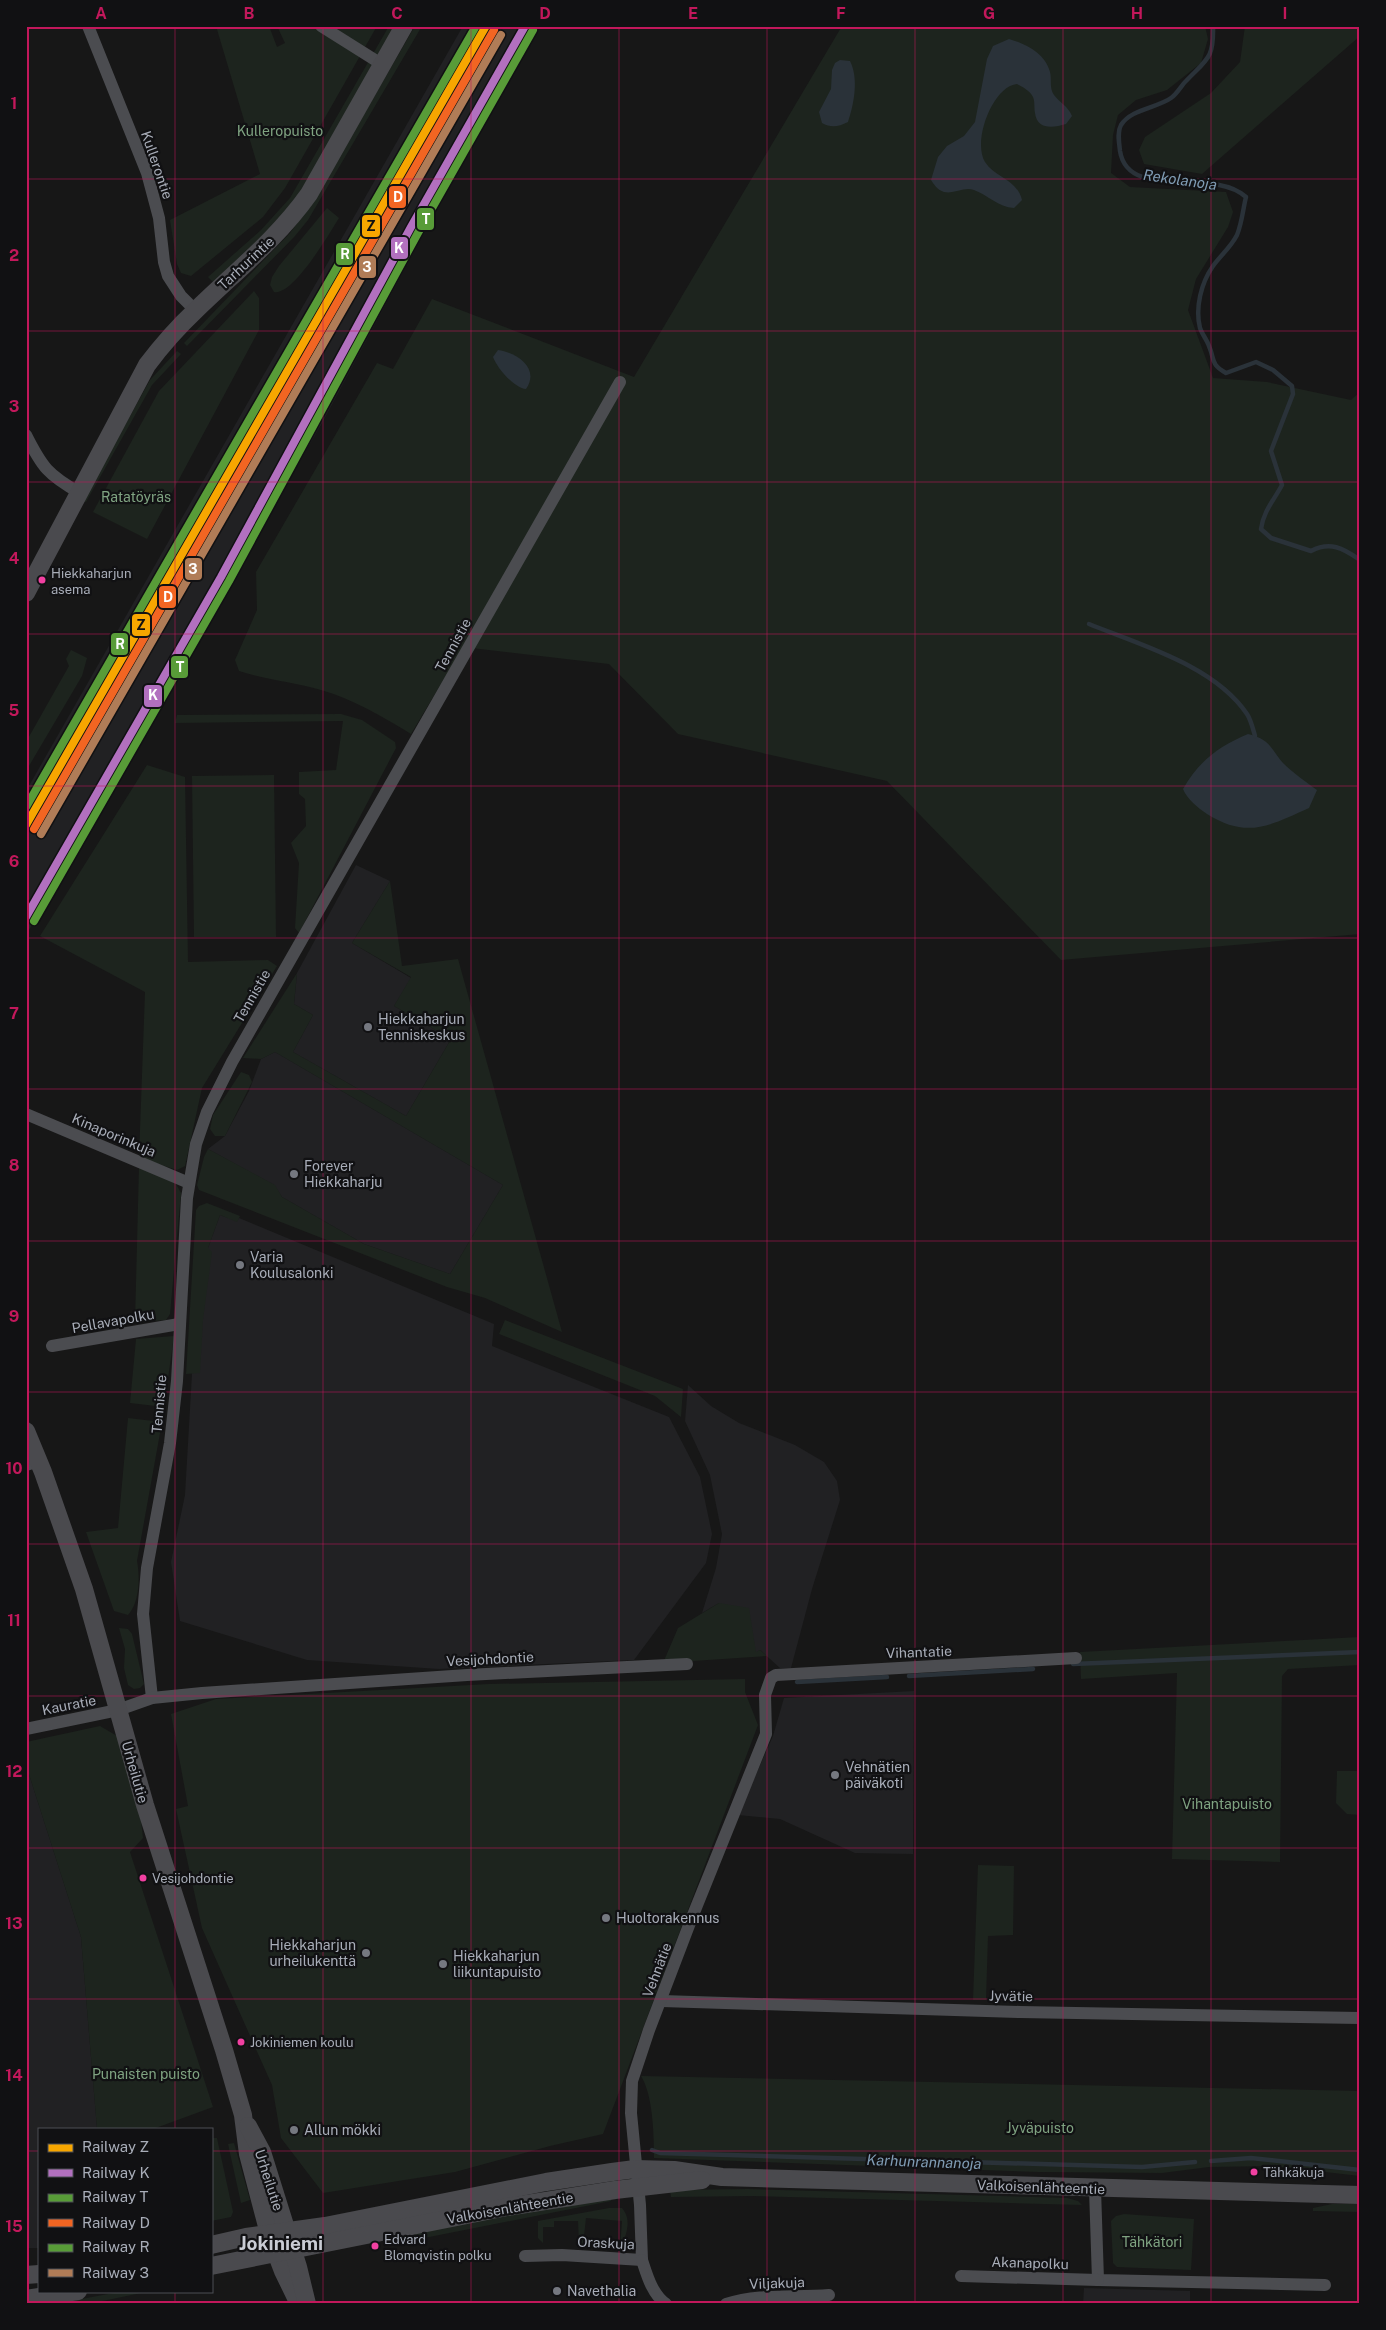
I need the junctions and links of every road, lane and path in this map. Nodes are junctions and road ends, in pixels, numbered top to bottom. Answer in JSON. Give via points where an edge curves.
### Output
{"nodes":[{"id":1,"x":88,"y":26,"type":"edge"},
{"id":2,"x":321,"y":26,"type":"edge"},
{"id":3,"x":404,"y":26,"type":"edge"},
{"id":4,"x":383,"y":65,"type":"junction"},
{"id":5,"x":195,"y":310,"type":"junction"},
{"id":6,"x":620,"y":382,"type":"dead end"},
{"id":7,"x":26,"y":435,"type":"edge"},
{"id":8,"x":80,"y":492,"type":"junction"},
{"id":9,"x":26,"y":593,"type":"edge"},
{"id":10,"x":26,"y":1114,"type":"edge"},
{"id":11,"x":189,"y":1183,"type":"junction"},
{"id":12,"x":180,"y":1324,"type":"junction"},
{"id":13,"x":52,"y":1346,"type":"dead end"},
{"id":14,"x":26,"y":1431,"type":"edge"},
{"id":15,"x":33,"y":1463,"type":"edge"},
{"id":16,"x":1076,"y":1658,"type":"dead end"},
{"id":17,"x":687,"y":1664,"type":"dead end"},
{"id":18,"x":767,"y":1684,"type":"joint"},
{"id":19,"x":152,"y":1698,"type":"junction"},
{"id":20,"x":118,"y":1710,"type":"junction"},
{"id":21,"x":26,"y":1729,"type":"edge"},
{"id":22,"x":662,"y":2000,"type":"junction"},
{"id":23,"x":1360,"y":2018,"type":"edge"},
{"id":24,"x":636,"y":2169,"type":"junction"},
{"id":25,"x":722,"y":2177,"type":"junction"},
{"id":26,"x":637,"y":2187,"type":"junction"},
{"id":27,"x":1096,"y":2189,"type":"junction"},
{"id":28,"x":1360,"y":2195,"type":"edge"},
{"id":29,"x":277,"y":2233,"type":"junction"},
{"id":30,"x":212,"y":2245,"type":"edge"},
{"id":31,"x":284,"y":2251,"type":"junction"},
{"id":32,"x":525,"y":2256,"type":"dead end"},
{"id":33,"x":642,"y":2260,"type":"junction"},
{"id":34,"x":212,"y":2266,"type":"edge"},
{"id":35,"x":961,"y":2276,"type":"dead end"},
{"id":36,"x":1098,"y":2280,"type":"junction"},
{"id":37,"x":1324,"y":2285,"type":"dead end"},
{"id":38,"x":72,"y":2292,"type":"edge"},
{"id":39,"x":829,"y":2295,"type":"dead end"},
{"id":40,"x":26,"y":2299,"type":"edge"},
{"id":41,"x":300,"y":2304,"type":"edge"},
{"id":42,"x":307,"y":2304,"type":"edge"},
{"id":43,"x":666,"y":2304,"type":"edge"},
{"id":44,"x":726,"y":2304,"type":"edge"}],
"edges":[{"from":1,"to":5,"type":"street","name":"Kullerontie","via":[[147,173],[159,218],[168,276]]},
{"from":2,"to":4,"type":"street"},
{"from":3,"to":4,"type":"street","name":"Tarhurintie"},
{"from":4,"to":5,"type":"street","name":"Tarhurintie","via":[[291,220]]},
{"from":5,"to":8,"type":"street","name":"Tarhurintie","via":[[147,365]]},
{"from":6,"to":11,"type":"street","name":"Tennistie","via":[[232,1062],[207,1112],[196,1144]]},
{"from":7,"to":8,"type":"street","via":[[48,472],[56,480]]},
{"from":8,"to":9,"type":"street","name":"Tarhurintie"},
{"from":10,"to":11,"type":"street","name":"Kinaporinkuja"},
{"from":11,"to":12,"type":"street","name":"Tennistie"},
{"from":12,"to":13,"type":"street","name":"Pellavapolku"},
{"from":12,"to":19,"type":"street","name":"Tennistie","via":[[170,1444],[147,1568],[143,1614]]},
{"from":14,"to":15,"type":"street","name":"Urheilutie"},
{"from":15,"to":20,"type":"street","name":"Urheilutie","via":[[84,1589]]},
{"from":16,"to":18,"type":"street","name":"Vihantatie","via":[[776,1675]]},
{"from":17,"to":19,"type":"street","name":"Vesijohdontie","via":[[363,1681]]},
{"from":18,"to":22,"type":"street","name":"Vehnätie","via":[[766,1734]]},
{"from":19,"to":20,"type":"street","name":"Vesijohdontie"},
{"from":20,"to":21,"type":"street","name":"Kauratie"},
{"from":20,"to":29,"type":"street","name":"Urheilutie","via":[[242,2115],[262,2152]]},
{"from":22,"to":23,"type":"street","name":"Jyvätie","via":[[1020,2012]]},
{"from":22,"to":24,"type":"street","name":"Vehnätie","via":[[632,2081]]},
{"from":24,"to":25,"type":"street","name":"Valkoisenlähteentie","via":[[674,2170]]},
{"from":24,"to":26,"type":"street","name":"Vehnätie"},
{"from":24,"to":29,"type":"street","name":"Valkoisenlähteentie","via":[[546,2182]]},
{"from":25,"to":26,"type":"street","name":"Valkoisenlähteentie"},
{"from":25,"to":27,"type":"street","name":"Valkoisenlähteentie"},
{"from":26,"to":31,"type":"street","name":"Valkoisenlähteentie","via":[[507,2207]]},
{"from":26,"to":33,"type":"street","name":"Oraskuja"},
{"from":27,"to":28,"type":"street","name":"Valkoisenlähteentie"},
{"from":27,"to":36,"type":"street"},
{"from":29,"to":30,"type":"street","name":"Valkoisenlähteentie"},
{"from":29,"to":31,"type":"street","name":"Urheilutie"},
{"from":31,"to":34,"type":"street","name":"Valkoisenlähteentie"},
{"from":31,"to":41,"type":"street","name":"Urheilutie"},
{"from":31,"to":42,"type":"street","name":"Urheilutie","via":[[306,2295]]},
{"from":32,"to":33,"type":"street","name":"Oraskuja"},
{"from":33,"to":43,"type":"street","via":[[650,2282]]},
{"from":35,"to":36,"type":"street","name":"Akanapolku"},
{"from":36,"to":37,"type":"street"},
{"from":38,"to":40,"type":"street"},
{"from":39,"to":44,"type":"street","name":"Viljakuja","via":[[753,2297]]}]}
